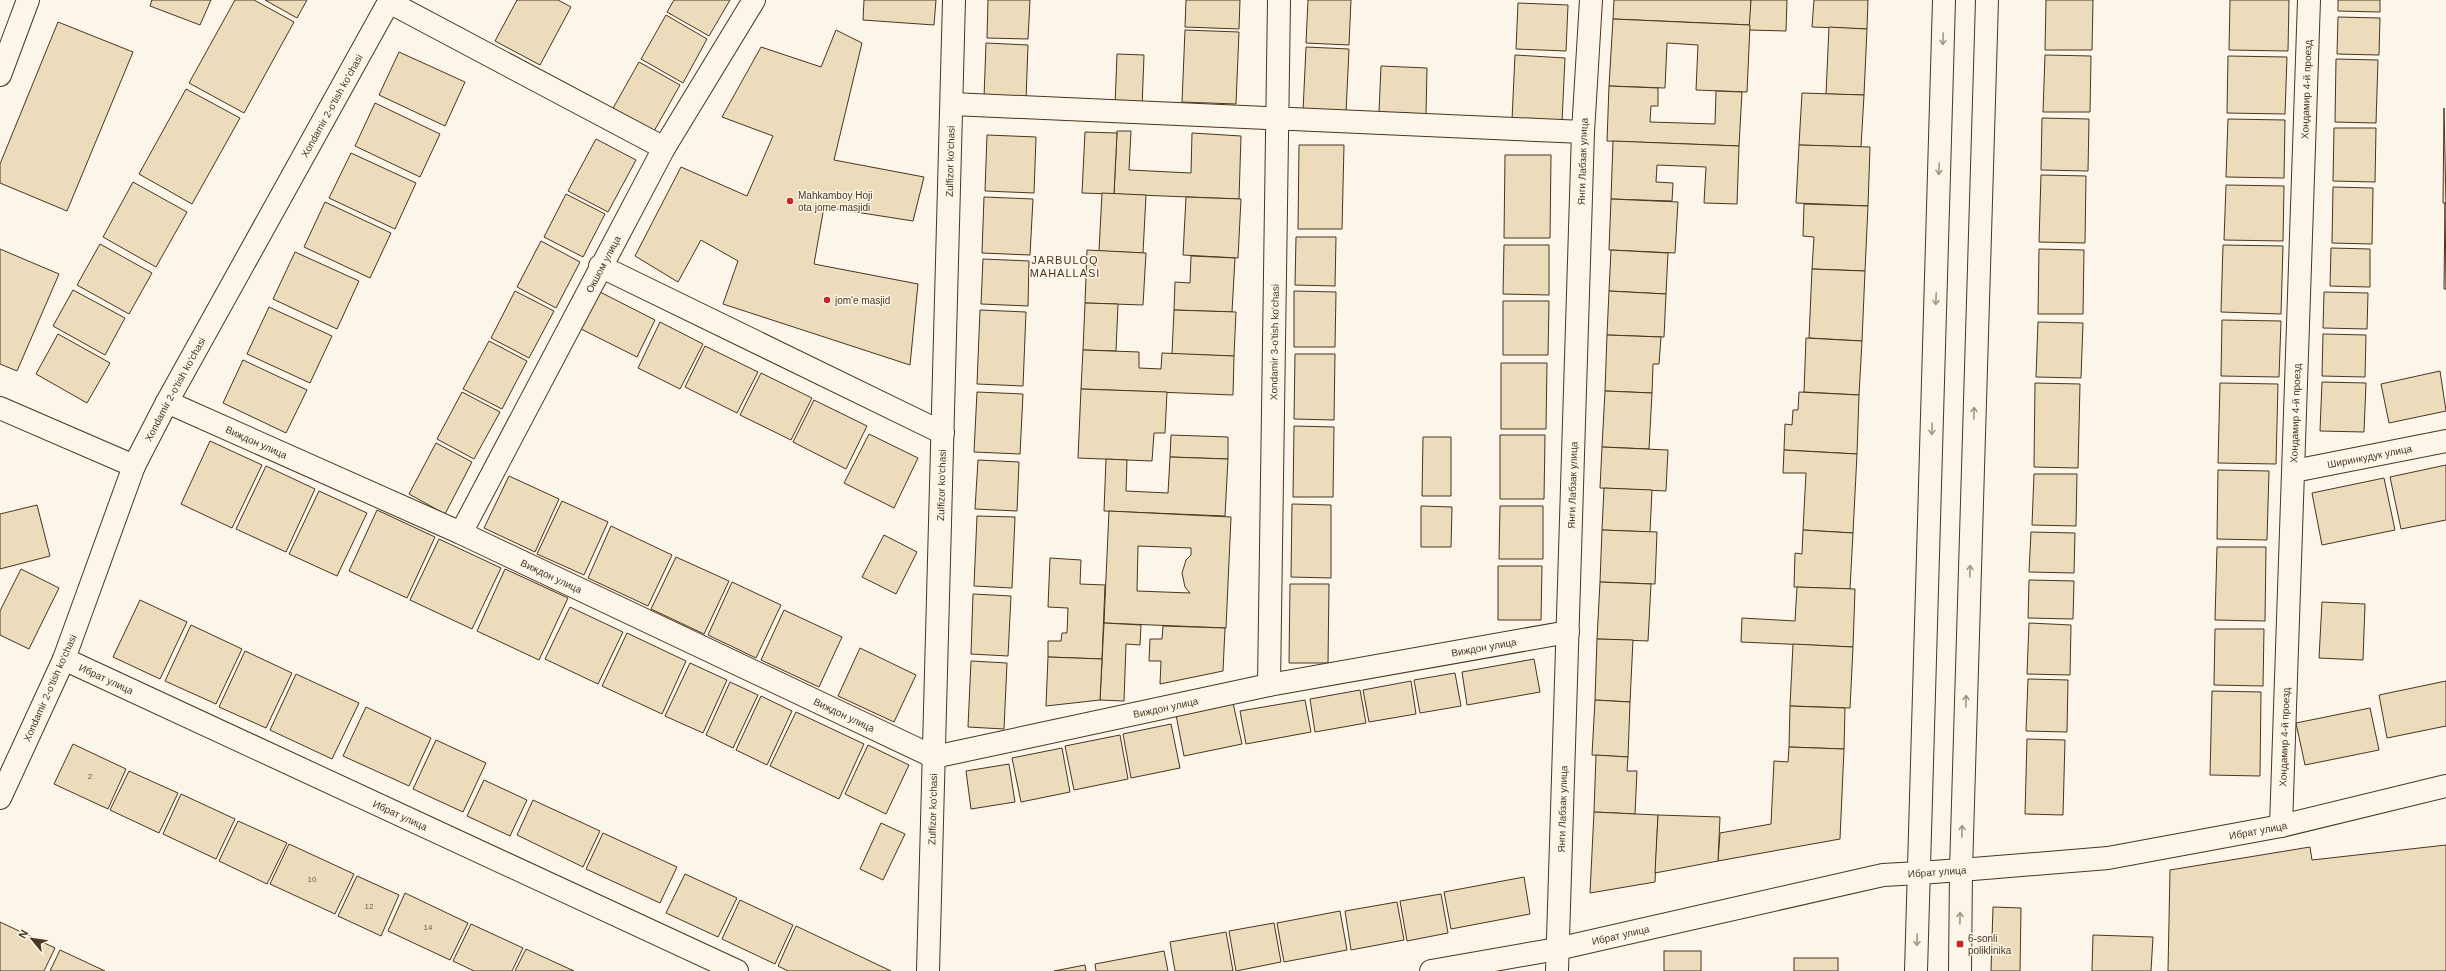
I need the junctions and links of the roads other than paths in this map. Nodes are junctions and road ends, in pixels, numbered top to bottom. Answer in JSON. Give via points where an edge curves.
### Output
{"nodes":[{"id":1,"x":28,"y":0,"type":"edge"},
{"id":2,"x":754,"y":0,"type":"edge"},
{"id":3,"x":954,"y":0,"type":"edge"},
{"id":4,"x":1279,"y":0,"type":"edge"},
{"id":5,"x":1591,"y":0,"type":"edge"},
{"id":6,"x":1944,"y":0,"type":"edge"},
{"id":7,"x":1986,"y":0,"type":"edge"},
{"id":8,"x":2309,"y":0,"type":"edge"},
{"id":9,"x":389,"y":1,"type":"edge"},
{"id":10,"x":0,"y":75,"type":"edge"},
{"id":11,"x":952,"y":104,"type":"junction"},
{"id":12,"x":1278,"y":120,"type":"junction"},
{"id":13,"x":1583,"y":132,"type":"junction"},
{"id":14,"x":664,"y":148,"type":"junction"},
{"id":15,"x":600,"y":266,"type":"junction"},
{"id":16,"x":167,"y":402,"type":"junction"},
{"id":17,"x":0,"y":408,"type":"edge"},
{"id":18,"x":943,"y":433,"type":"junction"},
{"id":19,"x":2446,"y":441,"type":"edge"},
{"id":20,"x":134,"y":466,"type":"junction"},
{"id":21,"x":2294,"y":471,"type":"junction"},
{"id":22,"x":461,"y":534,"type":"junction"},
{"id":23,"x":1568,"y":632,"type":"junction"},
{"id":24,"x":64,"y":659,"type":"junction"},
{"id":25,"x":1269,"y":685,"type":"junction"},
{"id":26,"x":934,"y":757,"type":"junction"},
{"id":27,"x":2446,"y":786,"type":"edge"},
{"id":28,"x":0,"y":798,"type":"edge"},
{"id":29,"x":2281,"y":826,"type":"junction"},
{"id":30,"x":1961,"y":870,"type":"junction"},
{"id":31,"x":1919,"y":873,"type":"junction"},
{"id":32,"x":1557,"y":949,"type":"junction"},
{"id":33,"x":737,"y":971,"type":"edge"},
{"id":34,"x":928,"y":971,"type":"edge"},
{"id":35,"x":1431,"y":971,"type":"edge"},
{"id":36,"x":1557,"y":971,"type":"edge"},
{"id":37,"x":1916,"y":971,"type":"edge"},
{"id":38,"x":1960,"y":971,"type":"edge"}],
"edges":[{"from":1,"to":10,"type":"street"},
{"from":2,"to":14,"type":"street","name":"Окшом улица"},
{"from":3,"to":11,"type":"street","name":"Zulfizor ko'chasi"},
{"from":4,"to":12,"type":"street","name":"Xondamir 3-o'tish ko'chasi"},
{"from":5,"to":13,"type":"street","name":"Янги Лабзак улица"},
{"from":6,"to":31,"type":"street","one_way":true},
{"from":30,"to":7,"type":"street","one_way":true},
{"from":8,"to":21,"type":"street","name":"Хондамир 4-й проезд"},
{"from":9,"to":14,"type":"street"},
{"from":9,"to":16,"type":"street","name":"Xondamir 2-o'tish ko'chasi"},
{"from":11,"to":12,"type":"street"},
{"from":11,"to":18,"type":"street","name":"Zulfizor ko'chasi"},
{"from":12,"to":13,"type":"street"},
{"from":12,"to":25,"type":"street","name":"Xondamir 3-o'tish ko'chasi"},
{"from":13,"to":23,"type":"street","name":"Янги Лабзак улица"},
{"from":14,"to":15,"type":"street","name":"Окшом улица"},
{"from":15,"to":18,"type":"street"},
{"from":15,"to":22,"type":"street","name":"Окшом улица"},
{"from":16,"to":20,"type":"street","name":"Xondamir 2-o'tish ko'chasi"},
{"from":16,"to":22,"type":"street","name":"Виждон улица"},
{"from":17,"to":20,"type":"street"},
{"from":18,"to":26,"type":"street","name":"Zulfizor ko'chasi"},
{"from":19,"to":21,"type":"street","name":"Ширинкудук улица"},
{"from":20,"to":24,"type":"street","name":"Xondamir 2-o'tish ko'chasi"},
{"from":21,"to":29,"type":"street","name":"Хондамир 4-й проезд"},
{"from":22,"to":26,"type":"street","name":"Виждон улица"},
{"from":23,"to":25,"type":"street","name":"Виждон улица"},
{"from":23,"to":32,"type":"street","name":"Янги Лабзак улица"},
{"from":24,"to":28,"type":"street","name":"Xondamir 2-o'tish ko'chasi"},
{"from":24,"to":33,"type":"street","name":"Ибрат улица"},
{"from":25,"to":26,"type":"street","name":"Виждон улица"},
{"from":26,"to":34,"type":"street","name":"Zulfizor ko'chasi"},
{"from":27,"to":29,"type":"street","name":"Ибрат улица"},
{"from":29,"to":30,"type":"street","name":"Ибрат улица","via":[[2108,858]]},
{"from":30,"to":31,"type":"street","name":"Ибрат улица"},
{"from":38,"to":30,"type":"street","one_way":true},
{"from":31,"to":32,"type":"street","name":"Ибрат улица","via":[[1883,875]]},
{"from":31,"to":37,"type":"street","one_way":true},
{"from":32,"to":35,"type":"street","name":"Ибрат улица"},
{"from":32,"to":36,"type":"street","name":"Янги Лабзак улица"}]}
